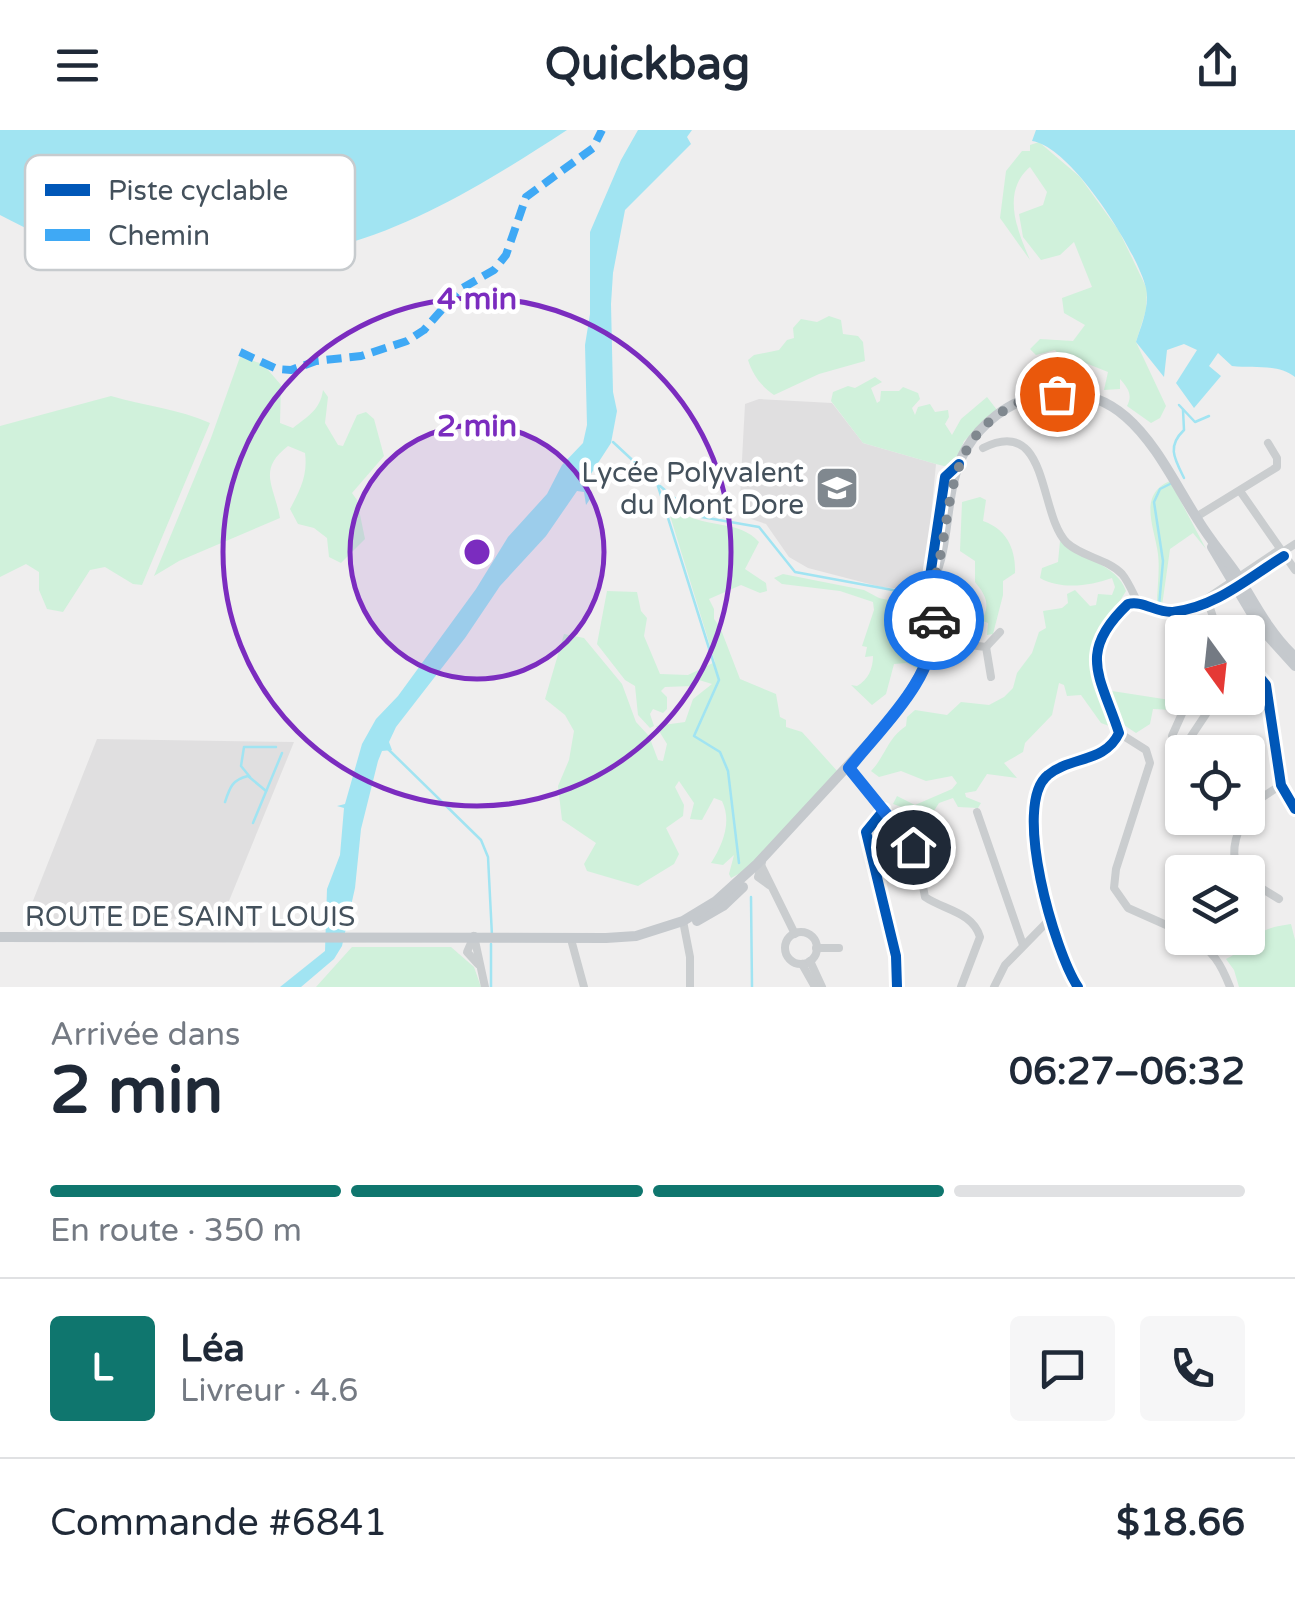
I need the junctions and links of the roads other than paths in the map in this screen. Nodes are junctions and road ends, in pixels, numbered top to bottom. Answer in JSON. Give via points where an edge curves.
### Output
{"nodes":[{"id":1,"x":1268,"y":443,"type":"dead end"},
{"id":2,"x":983,"y":448,"type":"dead end"},
{"id":3,"x":958,"y":464,"type":"junction"},
{"id":4,"x":1240,"y":491,"type":"junction"},
{"id":5,"x":1196,"y":517,"type":"junction"},
{"id":6,"x":1295,"y":544,"type":"edge"},
{"id":7,"x":1281,"y":553,"type":"junction"},
{"id":8,"x":1295,"y":570,"type":"edge"},
{"id":9,"x":934,"y":583,"type":"junction"},
{"id":10,"x":1237,"y":583,"type":"junction"},
{"id":11,"x":926,"y":602,"type":"junction"},
{"id":12,"x":1137,"y":602,"type":"junction"},
{"id":13,"x":1204,"y":602,"type":"junction"},
{"id":14,"x":943,"y":604,"type":"junction"},
{"id":15,"x":1213,"y":615,"type":"edge"},
{"id":16,"x":1000,"y":632,"type":"dead end"},
{"id":17,"x":936,"y":641,"type":"junction"},
{"id":18,"x":986,"y":647,"type":"junction"},
{"id":19,"x":1292,"y":648,"type":"edge"},
{"id":20,"x":1295,"y":666,"type":"edge"},
{"id":21,"x":991,"y":677,"type":"dead end"},
{"id":22,"x":1265,"y":685,"type":"edge"},
{"id":23,"x":1182,"y":715,"type":"edge"},
{"id":24,"x":1205,"y":715,"type":"edge"},
{"id":25,"x":1120,"y":733,"type":"junction"},
{"id":26,"x":850,"y":769,"type":"junction"},
{"id":27,"x":1281,"y":785,"type":"junction"},
{"id":28,"x":1265,"y":795,"type":"edge"},
{"id":29,"x":1295,"y":809,"type":"edge"},
{"id":30,"x":884,"y":810,"type":"junction"},
{"id":31,"x":976,"y":812,"type":"dead end"},
{"id":32,"x":779,"y":839,"type":"junction"},
{"id":33,"x":763,"y":877,"type":"junction"},
{"id":34,"x":1265,"y":890,"type":"edge"},
{"id":35,"x":1279,"y":899,"type":"dead end"},
{"id":36,"x":1051,"y":918,"type":"junction"},
{"id":37,"x":684,"y":924,"type":"junction"},
{"id":38,"x":1165,"y":924,"type":"edge"},
{"id":39,"x":795,"y":934,"type":"junction"},
{"id":40,"x":3,"y":937,"type":"edge"},
{"id":41,"x":497,"y":939,"type":"junction"},
{"id":42,"x":473,"y":941,"type":"junction"},
{"id":43,"x":572,"y":943,"type":"junction"},
{"id":44,"x":1024,"y":945,"type":"junction"},
{"id":45,"x":816,"y":948,"type":"junction"},
{"id":46,"x":838,"y":948,"type":"dead end"},
{"id":47,"x":0,"y":951,"type":"edge"},
{"id":48,"x":1215,"y":955,"type":"edge"},
{"id":49,"x":806,"y":962,"type":"junction"},
{"id":50,"x":485,"y":987,"type":"edge"},
{"id":51,"x":584,"y":987,"type":"edge"},
{"id":52,"x":690,"y":987,"type":"edge"},
{"id":53,"x":818,"y":987,"type":"edge"},
{"id":54,"x":896,"y":987,"type":"edge"},
{"id":55,"x":961,"y":987,"type":"edge"},
{"id":56,"x":994,"y":987,"type":"edge"},
{"id":57,"x":1078,"y":987,"type":"edge"},
{"id":58,"x":1230,"y":987,"type":"edge"}],
"edges":[{"from":1,"to":4,"type":"street","via":[[1276,466]]},
{"from":2,"to":12,"type":"street","via":[[1010,442],[1035,458],[1067,543],[1122,574]]},
{"from":3,"to":5,"type":"main road","via":[[975,436],[1007,408],[1037,396],[1081,395],[1134,422]]},
{"from":3,"to":9,"type":"main road"},
{"from":3,"to":9,"type":"street","via":[[945,477]]},
{"from":4,"to":5,"type":"street"},
{"from":4,"to":7,"type":"street"},
{"from":5,"to":10,"type":"main road"},
{"from":6,"to":7,"type":"street"},
{"from":7,"to":8,"type":"street"},
{"from":7,"to":10,"type":"street"},
{"from":9,"to":11,"type":"main road","via":[[923,592]]},
{"from":9,"to":14,"type":"main road","via":[[948,593]]},
{"from":10,"to":13,"type":"street"},
{"from":10,"to":19,"type":"main road"},
{"from":10,"to":20,"type":"main road","via":[[1258,626]]},
{"from":11,"to":14,"type":"main road"},
{"from":11,"to":26,"type":"main road","via":[[934,628],[920,673]]},
{"from":12,"to":13,"type":"street","via":[[1169,612]]},
{"from":12,"to":25,"type":"street","via":[[1112,622],[1094,660]]},
{"from":13,"to":15,"type":"street"},
{"from":14,"to":17,"type":"main road"},
{"from":16,"to":18,"type":"street"},
{"from":17,"to":18,"type":"street"},
{"from":17,"to":26,"type":"main road","via":[[912,698]]},
{"from":18,"to":21,"type":"street"},
{"from":22,"to":27,"type":"street"},
{"from":23,"to":24,"type":"street","via":[[1172,736],[1177,745],[1186,744]]},
{"from":25,"to":36,"type":"street","via":[[1107,750],[1051,773],[1037,792],[1034,822]]},
{"from":25,"to":38,"type":"street","via":[[1146,750],[1150,763],[1114,888],[1128,908]]},
{"from":26,"to":30,"type":"street"},
{"from":26,"to":32,"type":"main road"},
{"from":26,"to":33,"type":"main road"},
{"from":27,"to":28,"type":"street"},
{"from":27,"to":29,"type":"street"},
{"from":30,"to":54,"type":"street","via":[[866,832],[896,956]]},
{"from":30,"to":55,"type":"street","via":[[917,855],[925,897],[978,928]]},
{"from":31,"to":44,"type":"street"},
{"from":32,"to":33,"type":"street","via":[[758,866]]},
{"from":32,"to":37,"type":"main road","via":[[734,887]]},
{"from":33,"to":37,"type":"main road"},
{"from":33,"to":39,"type":"street"},
{"from":34,"to":35,"type":"street"},
{"from":36,"to":44,"type":"street"},
{"from":36,"to":57,"type":"street"},
{"from":37,"to":41,"type":"main road","via":[[636,936]]},
{"from":37,"to":43,"type":"main road","via":[[640,939]]},
{"from":37,"to":52,"type":"street"},
{"from":39,"to":45,"type":"street","via":[[810,936]]},
{"from":39,"to":49,"type":"street","via":[[785,944],[786,954]]},
{"from":40,"to":42,"type":"main road","name":"ROUTE DE SAINT LOUIS"},
{"from":40,"to":47,"type":"street"},
{"from":41,"to":42,"type":"main road","name":"ROUTE DE SAINT LOUIS"},
{"from":41,"to":43,"type":"main road"},
{"from":42,"to":50,"type":"street"},
{"from":43,"to":51,"type":"street"},
{"from":44,"to":56,"type":"street"},
{"from":45,"to":46,"type":"street"},
{"from":45,"to":49,"type":"street"},
{"from":48,"to":58,"type":"street"},
{"from":49,"to":53,"type":"street"}]}
